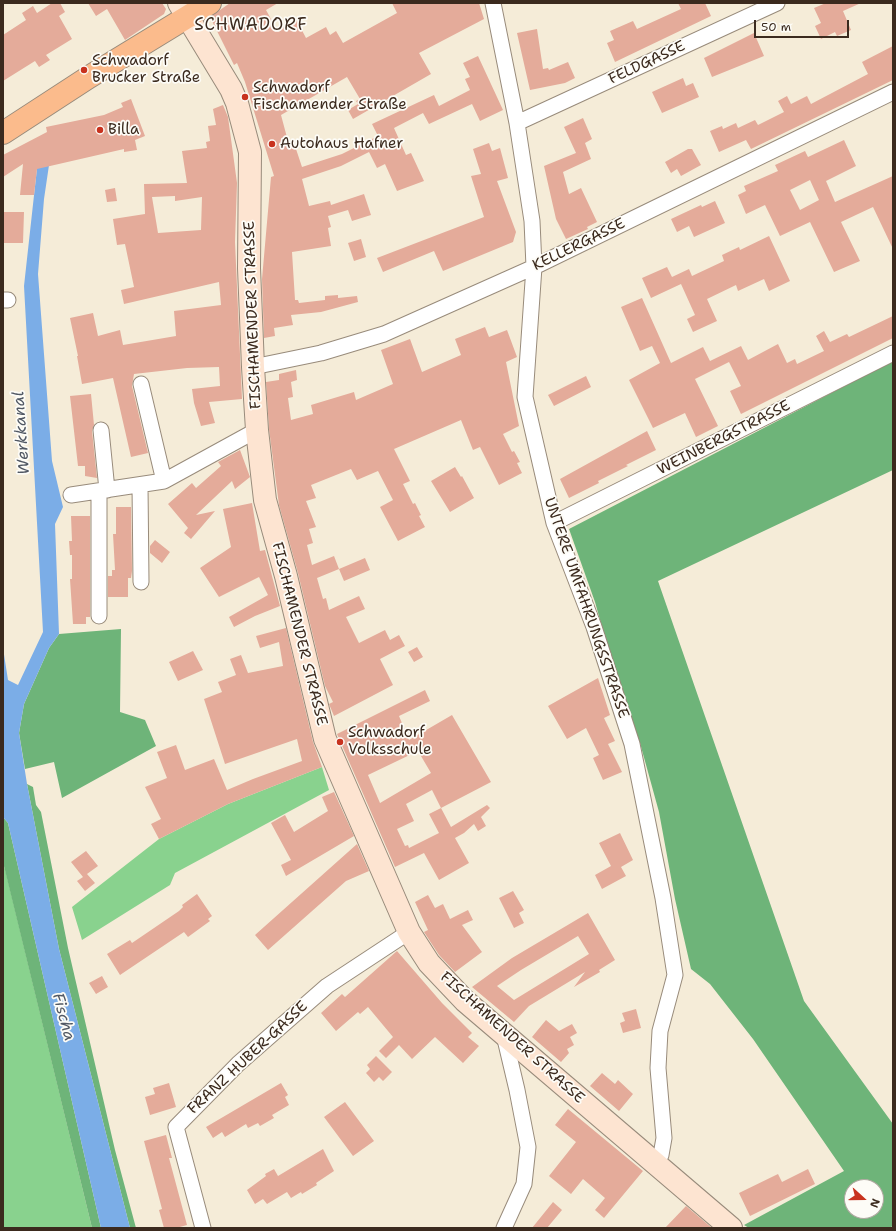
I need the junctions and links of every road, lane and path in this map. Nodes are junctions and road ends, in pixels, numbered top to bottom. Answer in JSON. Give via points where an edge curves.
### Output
{"nodes":[{"id":1,"x":210,"y":3,"type":"edge"},
{"id":2,"x":493,"y":3,"type":"edge"},
{"id":3,"x":777,"y":3,"type":"edge"},
{"id":4,"x":183,"y":10,"type":"edge"},
{"id":5,"x":893,"y":92,"type":"edge"},
{"id":6,"x":517,"y":123,"type":"junction"},
{"id":7,"x":3,"y":132,"type":"edge"},
{"id":8,"x":534,"y":267,"type":"junction"},
{"id":9,"x":893,"y":353,"type":"edge"},
{"id":10,"x":253,"y":367,"type":"junction"},
{"id":11,"x":141,"y":384,"type":"dead end"},
{"id":12,"x":101,"y":430,"type":"dead end"},
{"id":13,"x":257,"y":430,"type":"junction"},
{"id":14,"x":164,"y":481,"type":"junction"},
{"id":15,"x":140,"y":485,"type":"junction"},
{"id":16,"x":103,"y":490,"type":"junction"},
{"id":17,"x":71,"y":495,"type":"dead end"},
{"id":18,"x":554,"y":523,"type":"junction"},
{"id":19,"x":141,"y":582,"type":"dead end"},
{"id":20,"x":99,"y":616,"type":"dead end"},
{"id":21,"x":409,"y":932,"type":"junction"},
{"id":22,"x":504,"y":1035,"type":"junction"},
{"id":23,"x":657,"y":1164,"type":"junction"},
{"id":24,"x":203,"y":1228,"type":"edge"},
{"id":25,"x":504,"y":1228,"type":"edge"},
{"id":26,"x":731,"y":1228,"type":"edge"}],
"edges":[{"from":1,"to":4,"type":"main road"},
{"from":2,"to":6,"type":"street","name":"UNTERE UMFAHRUNGSSTRASSE"},
{"from":3,"to":6,"type":"street","name":"FELDGASSE"},
{"from":4,"to":7,"type":"main road","via":[[95,73]]},
{"from":4,"to":10,"type":"main road","name":"FISCHAMENDER STRASSE","via":[[232,89],[250,152],[249,268]]},
{"from":5,"to":8,"type":"street","name":"KELLERGASSE"},
{"from":6,"to":8,"type":"street","name":"UNTERE UMFAHRUNGSSTRASSE","via":[[532,221]]},
{"from":8,"to":10,"type":"street","name":"KELLERGASSE","via":[[384,334],[321,353]]},
{"from":8,"to":18,"type":"street","name":"UNTERE UMFAHRUNGSSTRASSE","via":[[525,397]]},
{"from":9,"to":18,"type":"street","name":"WEINBERGSTRASSE"},
{"from":10,"to":13,"type":"main road","name":"FISCHAMENDER STRASSE"},
{"from":11,"to":14,"type":"street"},
{"from":12,"to":16,"type":"street"},
{"from":13,"to":14,"type":"street"},
{"from":13,"to":21,"type":"main road","name":"FISCHAMENDER STRASSE","via":[[265,500],[325,739]]},
{"from":14,"to":15,"type":"street"},
{"from":15,"to":16,"type":"street"},
{"from":15,"to":19,"type":"street"},
{"from":16,"to":17,"type":"street"},
{"from":16,"to":20,"type":"street"},
{"from":18,"to":23,"type":"street","name":"UNTERE UMFAHRUNGSSTRASSE","via":[[594,627],[632,744],[674,968],[675,975],[660,1031],[658,1068],[664,1138]]},
{"from":21,"to":22,"type":"main road","name":"FISCHAMENDER STRASSE","via":[[429,963],[465,1001]]},
{"from":21,"to":24,"type":"street","name":"FRANZ HUBER-GASSE","via":[[327,986],[238,1064],[176,1127]]},
{"from":22,"to":23,"type":"main road","name":"FISCHAMENDER STRASSE"},
{"from":22,"to":25,"type":"street","via":[[528,1147],[524,1184]]},
{"from":23,"to":26,"type":"main road","name":"FISCHAMENDER STRASSE"}]}
